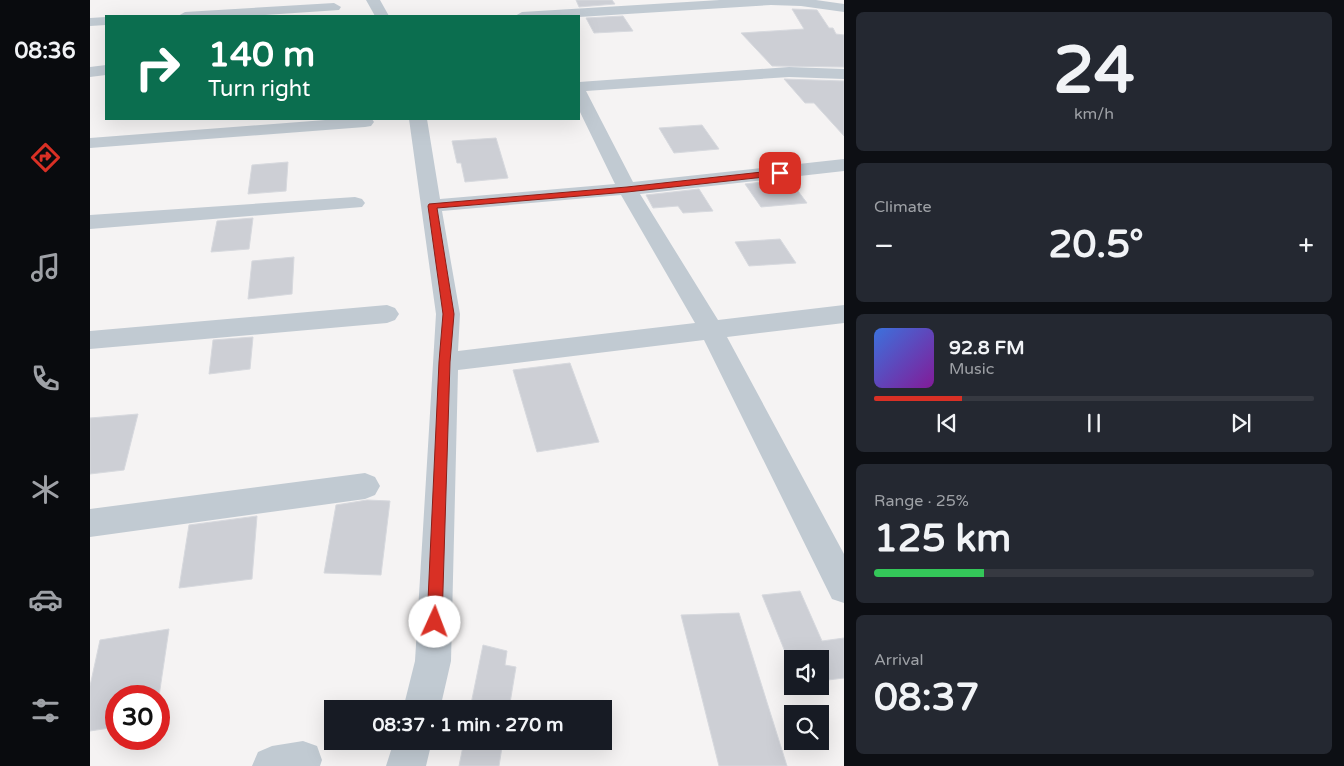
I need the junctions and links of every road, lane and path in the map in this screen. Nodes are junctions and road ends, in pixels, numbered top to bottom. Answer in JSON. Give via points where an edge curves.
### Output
{"nodes":[{"id":1,"x":373,"y":0,"type":"edge"},
{"id":2,"x":530,"y":0,"type":"edge"},
{"id":3,"x":806,"y":1,"type":"edge"},
{"id":4,"x":334,"y":7,"type":"dead end"},
{"id":5,"x":844,"y":8,"type":"edge"},
{"id":6,"x":202,"y":15,"type":"edge"},
{"id":7,"x":381,"y":15,"type":"edge"},
{"id":8,"x":538,"y":15,"type":"edge"},
{"id":9,"x":552,"y":15,"type":"edge"},
{"id":10,"x":105,"y":21,"type":"edge"},
{"id":11,"x":90,"y":22,"type":"edge"},
{"id":12,"x":105,"y":70,"type":"edge"},
{"id":13,"x":90,"y":72,"type":"edge"},
{"id":14,"x":844,"y":74,"type":"edge"},
{"id":15,"x":580,"y":87,"type":"edge"},
{"id":16,"x":580,"y":96,"type":"edge"},
{"id":17,"x":418,"y":120,"type":"edge"},
{"id":18,"x":365,"y":122,"type":"dead end"},
{"id":19,"x":90,"y":143,"type":"edge"},
{"id":20,"x":844,"y":164,"type":"edge"},
{"id":21,"x":627,"y":189,"type":"junction"},
{"id":22,"x":355,"y":203,"type":"dead end"},
{"id":23,"x":432,"y":206,"type":"junction"},
{"id":24,"x":90,"y":222,"type":"edge"},
{"id":25,"x":387,"y":314,"type":"dead end"},
{"id":26,"x":844,"y":314,"type":"edge"},
{"id":27,"x":712,"y":331,"type":"junction"},
{"id":28,"x":90,"y":340,"type":"edge"},
{"id":29,"x":445,"y":362,"type":"junction"},
{"id":30,"x":365,"y":486,"type":"dead end"},
{"id":31,"x":90,"y":523,"type":"edge"},
{"id":32,"x":842,"y":578,"type":"edge"},
{"id":33,"x":423,"y":700,"type":"edge"},
{"id":34,"x":410,"y":750,"type":"edge"},
{"id":35,"x":406,"y":766,"type":"edge"}],
"edges":[{"from":1,"to":7,"type":"street"},
{"from":2,"to":8,"type":"street"},
{"from":3,"to":5,"type":"street"},
{"from":3,"to":9,"type":"street"},
{"from":4,"to":6,"type":"street"},
{"from":10,"to":11,"type":"street"},
{"from":12,"to":13,"type":"street"},
{"from":14,"to":15,"type":"street","via":[[789,72]]},
{"from":16,"to":21,"type":"street"},
{"from":17,"to":23,"type":"street"},
{"from":18,"to":19,"type":"street"},
{"from":20,"to":21,"type":"street"},
{"from":21,"to":23,"type":"street"},
{"from":21,"to":27,"type":"street"},
{"from":22,"to":24,"type":"street"},
{"from":23,"to":29,"type":"street","via":[[448,314]]},
{"from":25,"to":28,"type":"street"},
{"from":26,"to":27,"type":"street"},
{"from":27,"to":29,"type":"street"},
{"from":27,"to":32,"type":"street"},
{"from":29,"to":33,"type":"street","via":[[433,661]]},
{"from":30,"to":31,"type":"street"},
{"from":34,"to":35,"type":"street"}]}
